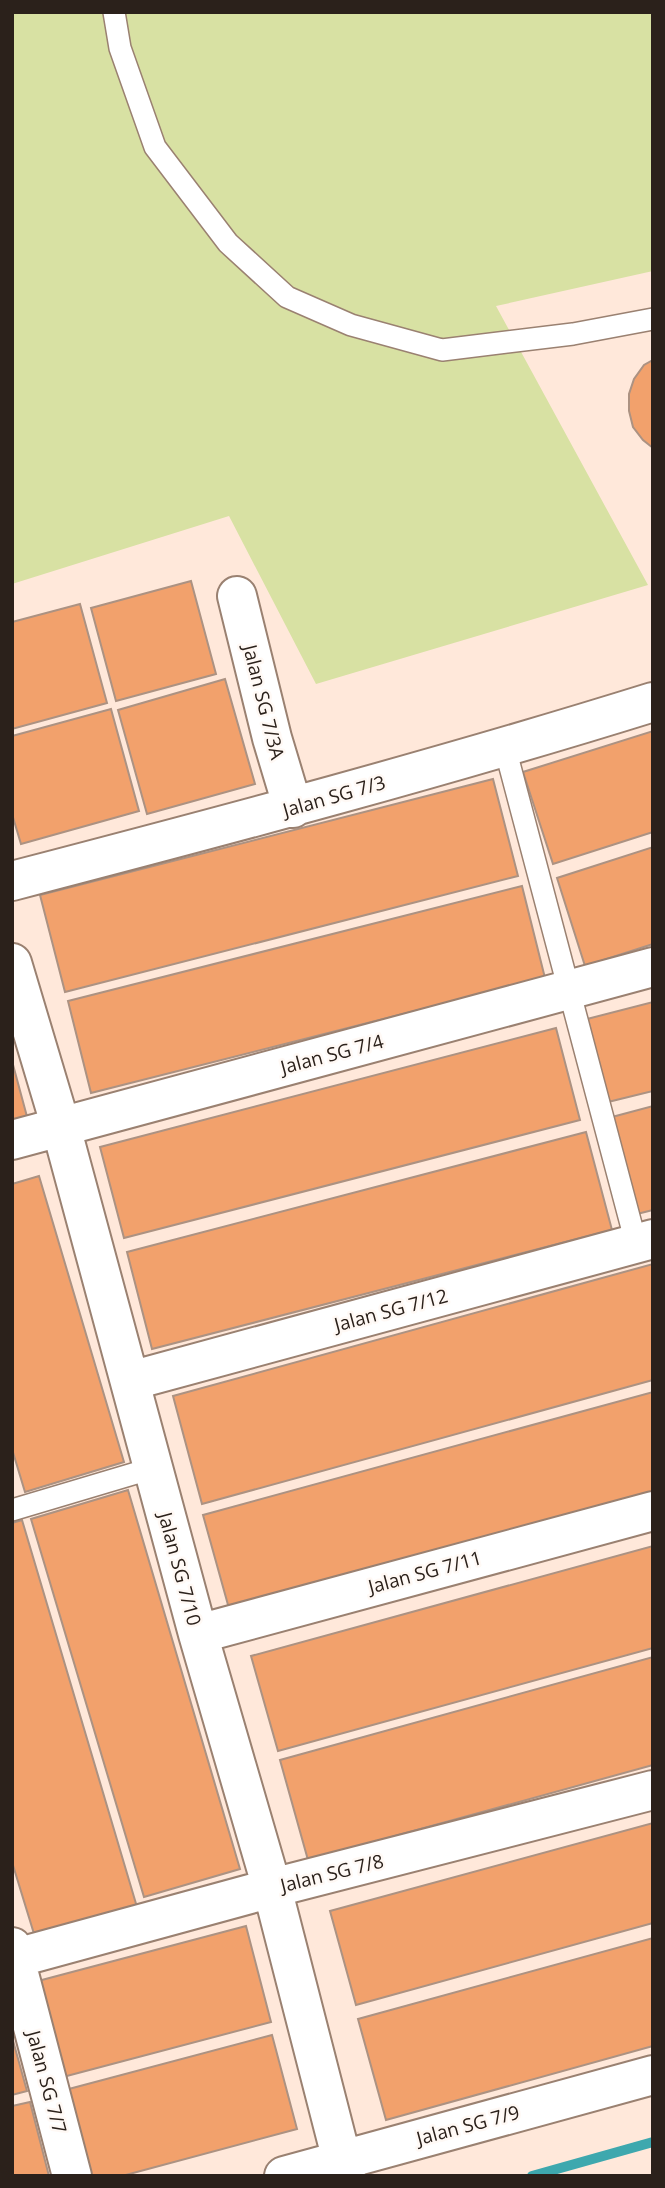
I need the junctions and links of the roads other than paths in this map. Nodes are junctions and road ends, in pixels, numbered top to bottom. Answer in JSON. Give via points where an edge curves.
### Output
{"nodes":[{"id":1,"x":114,"y":12,"type":"edge"},
{"id":2,"x":653,"y":319,"type":"edge"},
{"id":3,"x":237,"y":596,"type":"dead end"},
{"id":4,"x":653,"y":702,"type":"edge"},
{"id":5,"x":505,"y":748,"type":"junction"},
{"id":6,"x":293,"y":808,"type":"junction"},
{"id":7,"x":12,"y":881,"type":"edge"},
{"id":8,"x":12,"y":963,"type":"edge"},
{"id":9,"x":653,"y":967,"type":"edge"},
{"id":10,"x":570,"y":990,"type":"junction"},
{"id":11,"x":61,"y":1127,"type":"junction"},
{"id":12,"x":12,"y":1140,"type":"edge"},
{"id":13,"x":644,"y":1241,"type":"edge"},
{"id":14,"x":130,"y":1381,"type":"junction"},
{"id":15,"x":153,"y":1468,"type":"junction"},
{"id":16,"x":12,"y":1510,"type":"edge"},
{"id":17,"x":653,"y":1511,"type":"edge"},
{"id":18,"x":198,"y":1633,"type":"junction"},
{"id":19,"x":653,"y":1790,"type":"edge"},
{"id":20,"x":272,"y":1888,"type":"junction"},
{"id":21,"x":13,"y":1954,"type":"edge"},
{"id":22,"x":653,"y":2075,"type":"edge"},
{"id":23,"x":344,"y":2167,"type":"edge"},
{"id":24,"x":72,"y":2176,"type":"edge"},
{"id":25,"x":284,"y":2176,"type":"edge"}],
"edges":[{"from":1,"to":2,"type":"lane","via":[[120,48],[155,146],[228,243],[287,297],[351,325],[442,350]]},
{"from":3,"to":6,"type":"street","name":"Jalan SG 7/3A"},
{"from":4,"to":5,"type":"street","name":"Jalan SG 7/3"},
{"from":5,"to":6,"type":"street","name":"Jalan SG 7/3"},
{"from":5,"to":10,"type":"lane"},
{"from":6,"to":7,"type":"street","name":"Jalan SG 7/3"},
{"from":8,"to":11,"type":"street","name":"Jalan SG 7/10"},
{"from":9,"to":10,"type":"street","name":"Jalan SG 7/4"},
{"from":10,"to":11,"type":"street","name":"Jalan SG 7/4"},
{"from":10,"to":13,"type":"lane"},
{"from":11,"to":12,"type":"street","name":"Jalan SG 7/4"},
{"from":11,"to":14,"type":"street","name":"Jalan SG 7/10"},
{"from":13,"to":14,"type":"street","name":"Jalan SG 7/12"},
{"from":14,"to":15,"type":"street","name":"Jalan SG 7/10"},
{"from":15,"to":16,"type":"lane"},
{"from":15,"to":18,"type":"street","name":"Jalan SG 7/10"},
{"from":17,"to":18,"type":"street","name":"Jalan SG 7/11"},
{"from":18,"to":20,"type":"street","name":"Jalan SG 7/10"},
{"from":19,"to":20,"type":"street","name":"Jalan SG 7/8"},
{"from":20,"to":21,"type":"street","name":"Jalan SG 7/8"},
{"from":20,"to":23,"type":"street","name":"Jalan SG 7/10"},
{"from":21,"to":24,"type":"street","name":"Jalan SG 7/7"},
{"from":22,"to":23,"type":"street","name":"Jalan SG 7/9"},
{"from":23,"to":25,"type":"street","name":"Jalan SG 7/9"}]}
